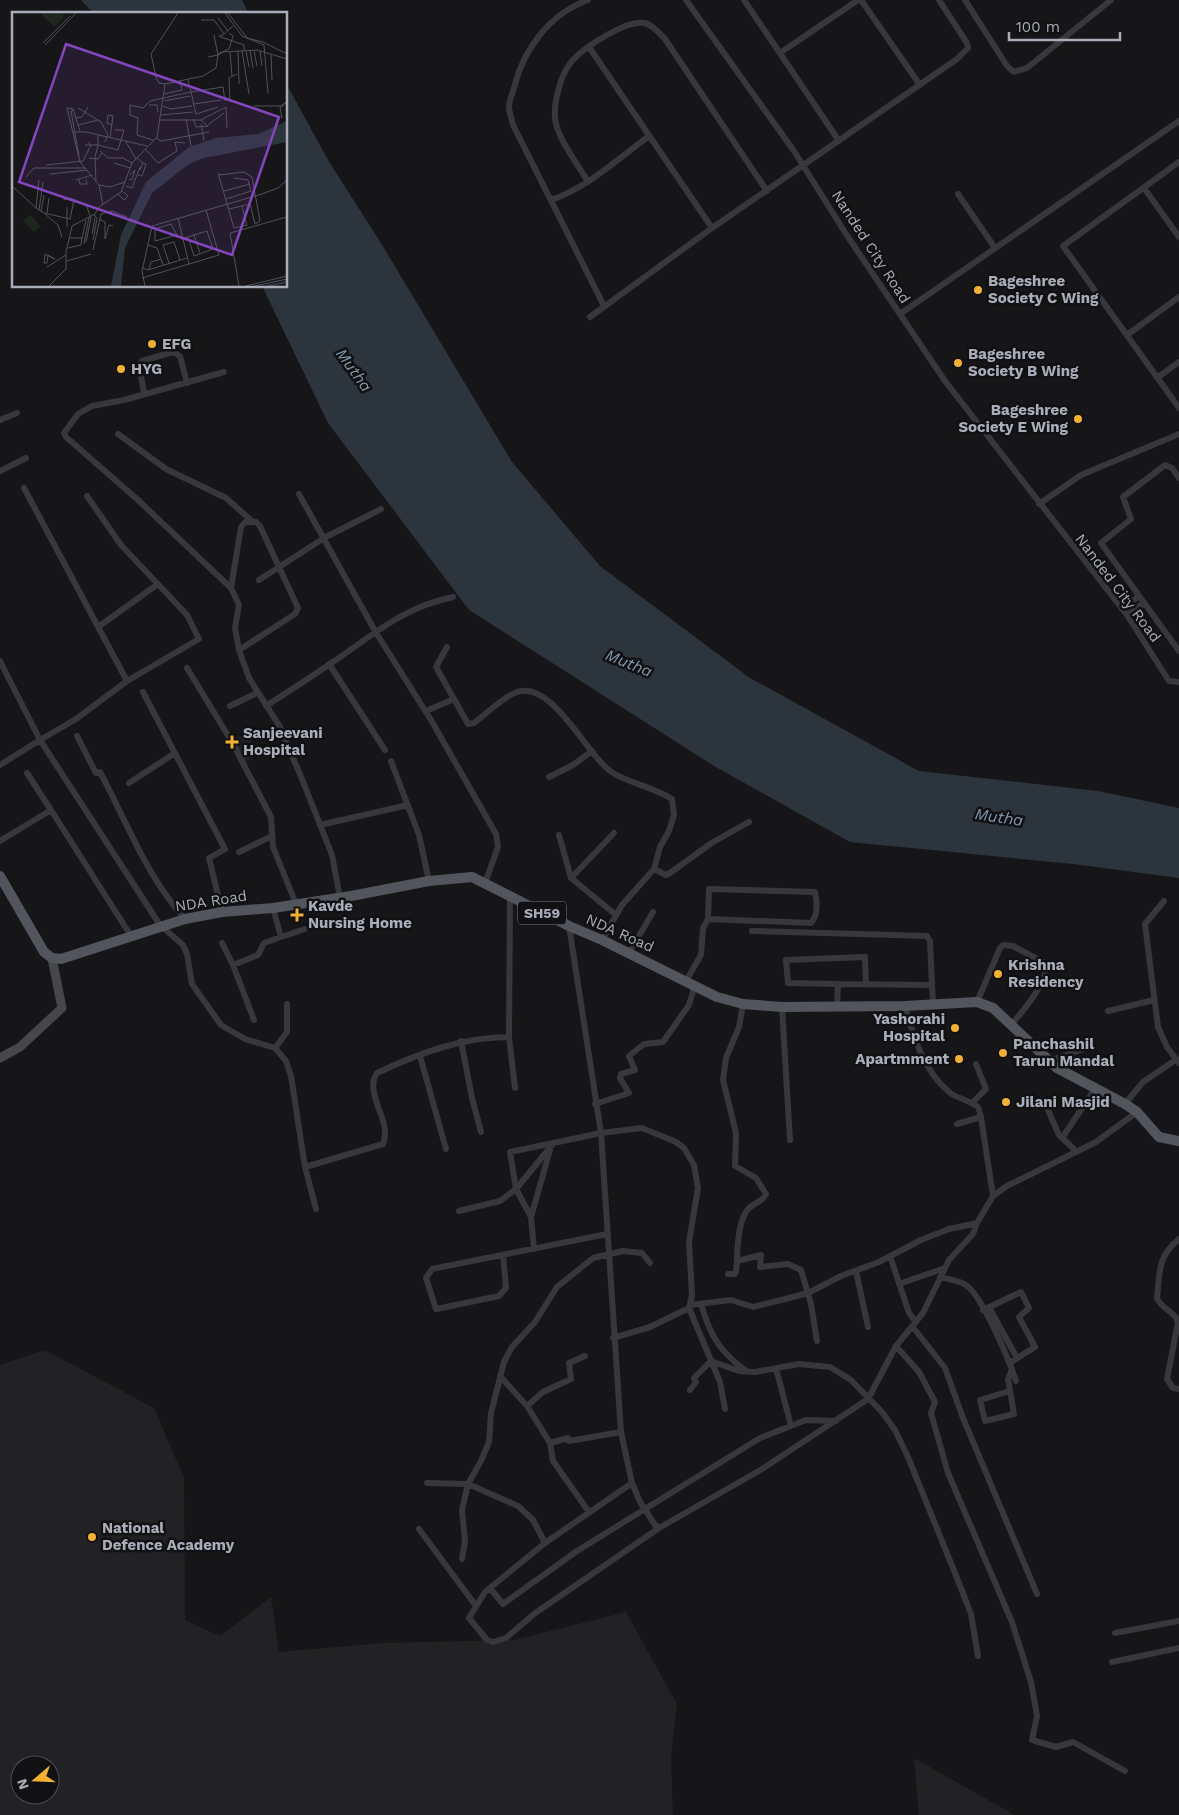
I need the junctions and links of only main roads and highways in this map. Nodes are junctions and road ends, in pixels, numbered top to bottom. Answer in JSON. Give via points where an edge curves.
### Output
{"nodes":[{"id":1,"x":0,"y":876,"type":"edge"},
{"id":2,"x":1179,"y":1141,"type":"edge"}],
"edges":[{"from":1,"to":2,"type":"main road","name":"NDA Road","number":"SH59","via":[[38,943],[52,958],[68,958],[185,919],[472,877],[717,997],[743,1004],[782,1007],[905,1006],[977,1002],[993,1008],[1050,1061],[1137,1112],[1159,1137]]}]}
